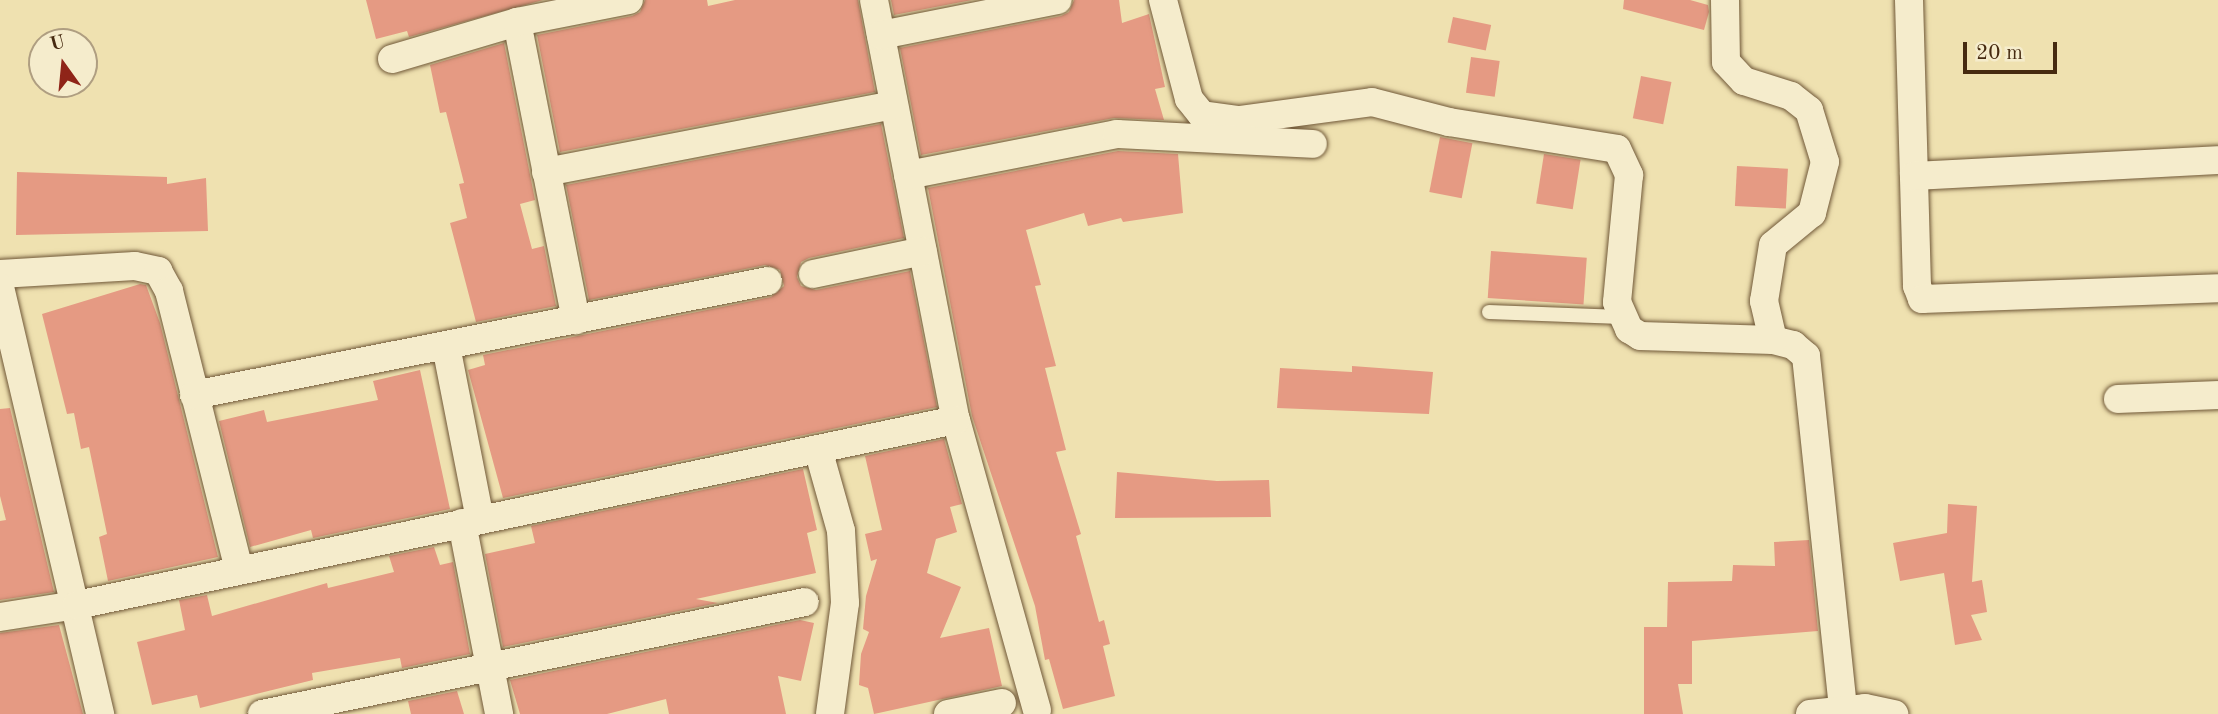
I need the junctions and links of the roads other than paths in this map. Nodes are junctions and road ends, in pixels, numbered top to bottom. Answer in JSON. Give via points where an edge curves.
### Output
{"nodes":[{"id":1,"x":629,"y":0,"type":"edge"},
{"id":2,"x":874,"y":0,"type":"edge"},
{"id":3,"x":1058,"y":0,"type":"edge"},
{"id":4,"x":1163,"y":0,"type":"edge"},
{"id":5,"x":1726,"y":0,"type":"edge"},
{"id":6,"x":1909,"y":0,"type":"edge"},
{"id":7,"x":517,"y":22,"type":"junction"},
{"id":8,"x":881,"y":35,"type":"junction"},
{"id":9,"x":392,"y":58,"type":"dead end"},
{"id":10,"x":894,"y":105,"type":"junction"},
{"id":11,"x":1313,"y":144,"type":"dead end"},
{"id":12,"x":2218,"y":160,"type":"edge"},
{"id":13,"x":546,"y":172,"type":"junction"},
{"id":14,"x":908,"y":175,"type":"junction"},
{"id":15,"x":1914,"y":176,"type":"junction"},
{"id":16,"x":923,"y":251,"type":"junction"},
{"id":17,"x":0,"y":274,"type":"edge"},
{"id":18,"x":813,"y":274,"type":"dead end"},
{"id":19,"x":768,"y":281,"type":"dead end"},
{"id":20,"x":2218,"y":288,"type":"edge"},
{"id":21,"x":2,"y":305,"type":"edge"},
{"id":22,"x":1489,"y":312,"type":"dead end"},
{"id":23,"x":1621,"y":317,"type":"junction"},
{"id":24,"x":576,"y":320,"type":"junction"},
{"id":25,"x":1773,"y":340,"type":"junction"},
{"id":26,"x":446,"y":346,"type":"junction"},
{"id":27,"x":194,"y":395,"type":"junction"},
{"id":28,"x":2218,"y":395,"type":"edge"},
{"id":29,"x":2118,"y":399,"type":"dead end"},
{"id":30,"x":956,"y":420,"type":"junction"},
{"id":31,"x":818,"y":449,"type":"junction"},
{"id":32,"x":471,"y":521,"type":"junction"},
{"id":33,"x":239,"y":570,"type":"junction"},
{"id":34,"x":805,"y":602,"type":"dead end"},
{"id":35,"x":77,"y":605,"type":"junction"},
{"id":36,"x":0,"y":617,"type":"edge"},
{"id":37,"x":490,"y":669,"type":"junction"},
{"id":38,"x":1002,"y":703,"type":"dead end"},
{"id":39,"x":1843,"y":709,"type":"junction"},
{"id":40,"x":1037,"y":710,"type":"dead end"},
{"id":41,"x":100,"y":714,"type":"edge"},
{"id":42,"x":262,"y":714,"type":"edge"},
{"id":43,"x":499,"y":714,"type":"edge"},
{"id":44,"x":830,"y":714,"type":"edge"},
{"id":45,"x":948,"y":714,"type":"edge"},
{"id":46,"x":1810,"y":714,"type":"edge"},
{"id":47,"x":1894,"y":714,"type":"edge"}],
"edges":[{"from":1,"to":7,"type":"street"},
{"from":2,"to":8,"type":"street"},
{"from":3,"to":8,"type":"street"},
{"from":4,"to":23,"type":"street","via":[[1186,92],[1202,115],[1239,120],[1372,102],[1448,122],[1617,149],[1626,162],[1629,184],[1618,280]]},
{"from":5,"to":25,"type":"street","via":[[1726,62],[1744,80],[1791,96],[1809,110],[1825,162],[1812,213],[1773,245],[1764,301]]},
{"from":6,"to":15,"type":"street"},
{"from":7,"to":9,"type":"street"},
{"from":7,"to":13,"type":"street"},
{"from":8,"to":10,"type":"street"},
{"from":10,"to":13,"type":"street"},
{"from":10,"to":14,"type":"street"},
{"from":11,"to":14,"type":"street","via":[[1117,134]]},
{"from":12,"to":15,"type":"street"},
{"from":13,"to":24,"type":"street"},
{"from":14,"to":16,"type":"street"},
{"from":15,"to":20,"type":"street","via":[[1917,286],[1927,301]]},
{"from":16,"to":18,"type":"street"},
{"from":16,"to":30,"type":"street"},
{"from":17,"to":27,"type":"street","via":[[135,266],[159,271],[169,291]]},
{"from":19,"to":24,"type":"street"},
{"from":21,"to":35,"type":"street"},
{"from":22,"to":23,"type":"lane"},
{"from":23,"to":25,"type":"street","via":[[1640,336]]},
{"from":24,"to":26,"type":"street"},
{"from":25,"to":39,"type":"street","via":[[1802,350],[1807,363]]},
{"from":26,"to":27,"type":"street"},
{"from":26,"to":32,"type":"street"},
{"from":27,"to":33,"type":"street"},
{"from":28,"to":29,"type":"street"},
{"from":30,"to":31,"type":"street"},
{"from":30,"to":40,"type":"street"},
{"from":31,"to":32,"type":"street"},
{"from":31,"to":44,"type":"street","via":[[841,531],[845,603]]},
{"from":32,"to":33,"type":"street"},
{"from":32,"to":37,"type":"street"},
{"from":33,"to":35,"type":"street"},
{"from":34,"to":37,"type":"street"},
{"from":35,"to":36,"type":"street"},
{"from":35,"to":41,"type":"street"},
{"from":37,"to":42,"type":"street"},
{"from":37,"to":43,"type":"street"},
{"from":38,"to":45,"type":"street"},
{"from":39,"to":46,"type":"street"},
{"from":39,"to":47,"type":"street"}]}
